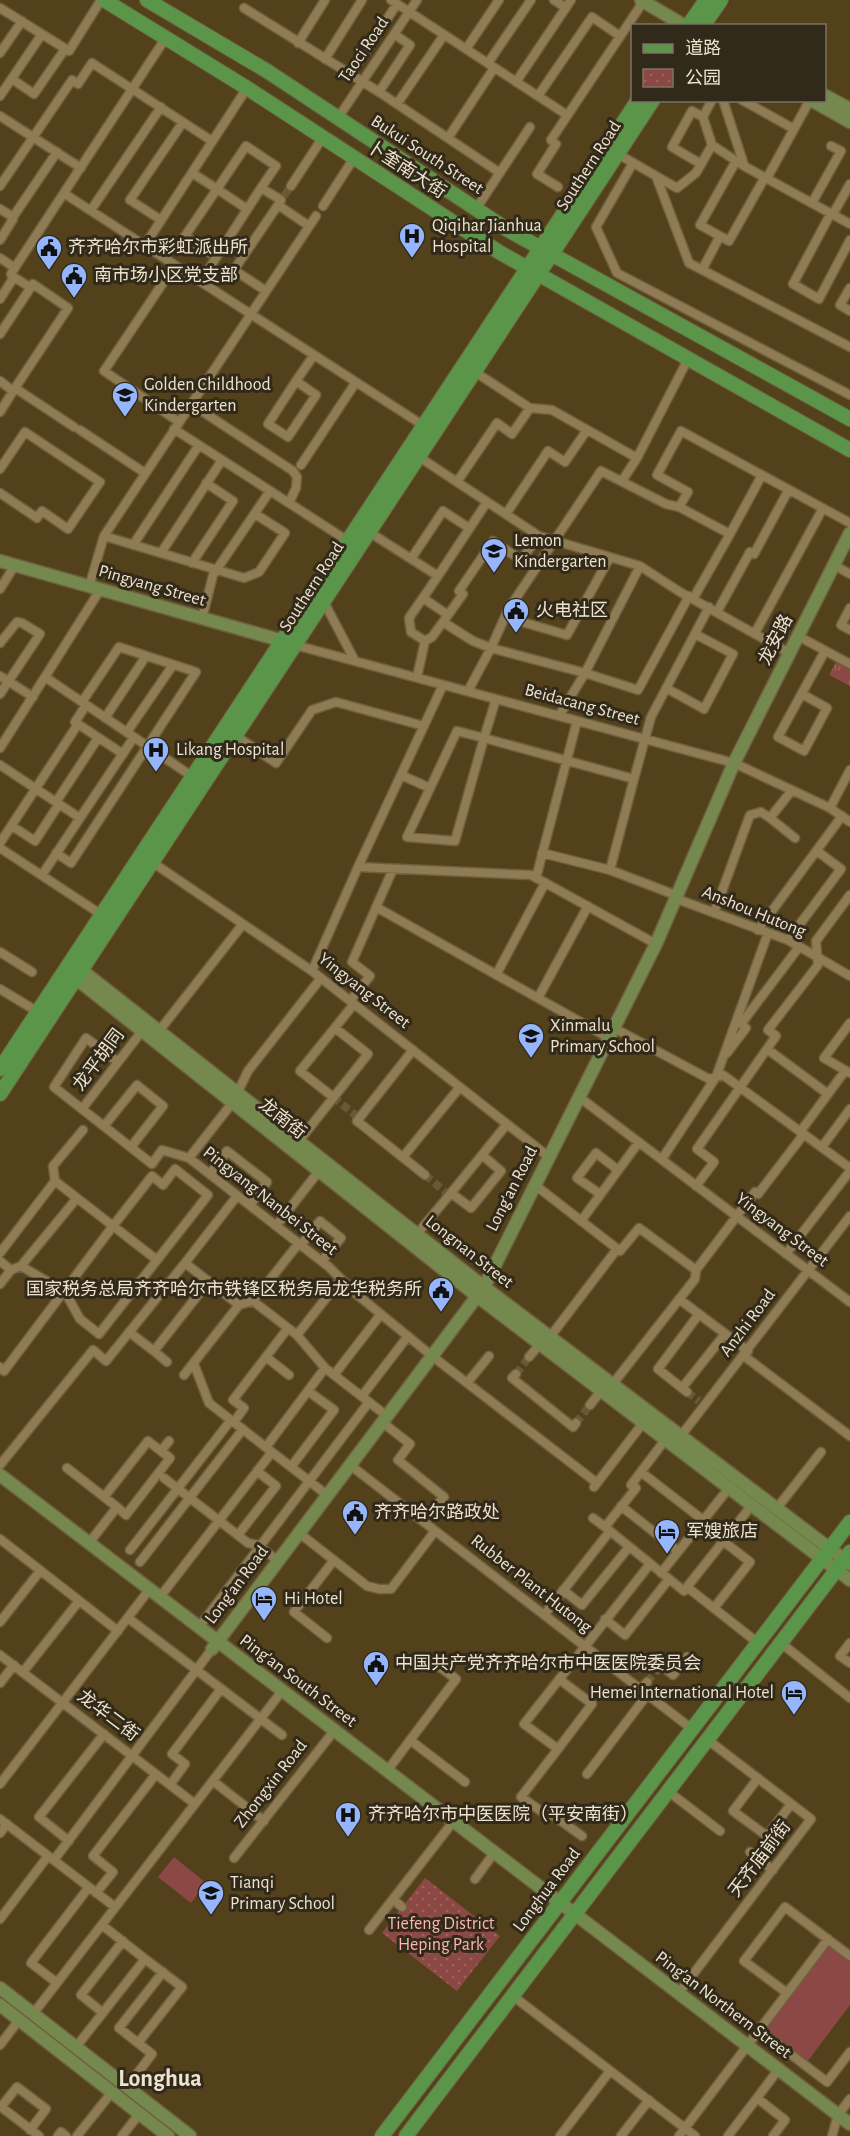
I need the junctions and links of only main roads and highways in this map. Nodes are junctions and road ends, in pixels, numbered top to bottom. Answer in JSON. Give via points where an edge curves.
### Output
{"nodes":[{"id":1,"x":103,"y":0,"type":"edge"},
{"id":2,"x":148,"y":0,"type":"edge"},
{"id":3,"x":706,"y":0,"type":"edge"},
{"id":4,"x":721,"y":0,"type":"edge"},
{"id":5,"x":642,"y":1,"type":"edge"},
{"id":6,"x":683,"y":24,"type":"edge"},
{"id":7,"x":688,"y":24,"type":"edge"},
{"id":8,"x":704,"y":24,"type":"edge"},
{"id":9,"x":826,"y":96,"type":"edge"},
{"id":10,"x":637,"y":102,"type":"edge"},
{"id":11,"x":652,"y":102,"type":"edge"},
{"id":12,"x":815,"y":102,"type":"edge"},
{"id":13,"x":850,"y":110,"type":"edge"},
{"id":14,"x":850,"y":122,"type":"edge"},
{"id":15,"x":546,"y":252,"type":"junction"},
{"id":16,"x":533,"y":271,"type":"junction"},
{"id":17,"x":850,"y":419,"type":"edge"},
{"id":18,"x":850,"y":450,"type":"edge"},
{"id":19,"x":850,"y":533,"type":"edge"},
{"id":20,"x":0,"y":561,"type":"edge"},
{"id":21,"x":289,"y":643,"type":"junction"},
{"id":22,"x":734,"y":763,"type":"joint"},
{"id":23,"x":73,"y":970,"type":"junction"},
{"id":24,"x":0,"y":1069,"type":"edge"},
{"id":25,"x":0,"y":1094,"type":"edge"},
{"id":26,"x":235,"y":1098,"type":"junction"},
{"id":27,"x":480,"y":1291,"type":"junction"},
{"id":28,"x":607,"y":1388,"type":"junction"},
{"id":29,"x":0,"y":1474,"type":"edge"},
{"id":30,"x":850,"y":1522,"type":"edge"},
{"id":31,"x":826,"y":1553,"type":"junction"},
{"id":32,"x":845,"y":1561,"type":"edge"},
{"id":33,"x":850,"y":1580,"type":"edge"},
{"id":34,"x":215,"y":1645,"type":"junction"},
{"id":35,"x":559,"y":1903,"type":"junction"},
{"id":36,"x":575,"y":1915,"type":"junction"},
{"id":37,"x":0,"y":1988,"type":"edge"},
{"id":38,"x":0,"y":2005,"type":"edge"},
{"id":39,"x":850,"y":2124,"type":"edge"},
{"id":40,"x":168,"y":2136,"type":"edge"},
{"id":41,"x":190,"y":2136,"type":"edge"},
{"id":42,"x":382,"y":2136,"type":"edge"},
{"id":43,"x":406,"y":2136,"type":"edge"}],
"edges":[{"from":1,"to":16,"type":"main road","name":"卜奎南大街"},
{"from":2,"to":15,"type":"main road","name":"Bukui South Street","via":[[267,71]]},
{"from":3,"to":7,"type":"main road"},
{"from":4,"to":8,"type":"main road"},
{"from":5,"to":6,"type":"main road"},
{"from":9,"to":13,"type":"main road"},
{"from":10,"to":15,"type":"main road","name":"Southern Road"},
{"from":11,"to":15,"type":"main road","name":"Southern Road"},
{"from":12,"to":14,"type":"main road"},
{"from":15,"to":16,"type":"main road","name":"Southern Road"},
{"from":15,"to":17,"type":"main road","name":"Bukui South Street"},
{"from":16,"to":18,"type":"main road","name":"卜奎南大街"},
{"from":16,"to":21,"type":"main road","name":"Southern Road","via":[[348,541]]},
{"from":16,"to":21,"type":"main road","name":"Southern Road","via":[[475,372],[324,602]]},
{"from":19,"to":22,"type":"main road","name":"龙安路"},
{"from":20,"to":21,"type":"main road","name":"Pingyang Street"},
{"from":21,"to":23,"type":"main road","name":"Southern Road","via":[[236,736],[152,862]]},
{"from":21,"to":23,"type":"main road","name":"Southern Road","via":[[193,777],[102,915]]},
{"from":22,"to":27,"type":"main road","name":"Long'an Road","via":[[656,944]]},
{"from":23,"to":24,"type":"main road","name":"Southern Road","via":[[38,1012]]},
{"from":23,"to":25,"type":"main road","name":"Southern Road"},
{"from":23,"to":26,"type":"main road","name":"龙南街","via":[[142,1031]]},
{"from":23,"to":26,"type":"main road","name":"Longnan Street","via":[[159,1031]]},
{"from":26,"to":27,"type":"main road","name":"龙南街","via":[[319,1171]]},
{"from":26,"to":27,"type":"main road","name":"Longnan Street","via":[[298,1141],[417,1234]]},
{"from":27,"to":28,"type":"main road","name":"Longnan Street"},
{"from":27,"to":34,"type":"main road","name":"Long'an Road"},
{"from":28,"to":31,"type":"main road","name":"Longnan Street","via":[[777,1508]]},
{"from":28,"to":31,"type":"main road","name":"Longnan Street","via":[[643,1423],[729,1488]]},
{"from":29,"to":34,"type":"main road","name":"Ping'an South Street","via":[[198,1627]]},
{"from":30,"to":31,"type":"main road","name":"Longhua Road"},
{"from":31,"to":32,"type":"main road","name":"Longnan Street"},
{"from":31,"to":35,"type":"main road","name":"Longhua Road"},
{"from":32,"to":33,"type":"main road","name":"Longnan Street"},
{"from":32,"to":36,"type":"main road","name":"Longhua Road"},
{"from":34,"to":35,"type":"main road","name":"Ping'an South Street","via":[[282,1691]]},
{"from":35,"to":36,"type":"main road","name":"Ping'an South Street"},
{"from":35,"to":42,"type":"main road","name":"Longhua Road"},
{"from":36,"to":39,"type":"main road","name":"Ping'an Northern Street"},
{"from":36,"to":43,"type":"main road","name":"Longhua Road"},
{"from":37,"to":41,"type":"main road"},
{"from":38,"to":40,"type":"main road"}]}
